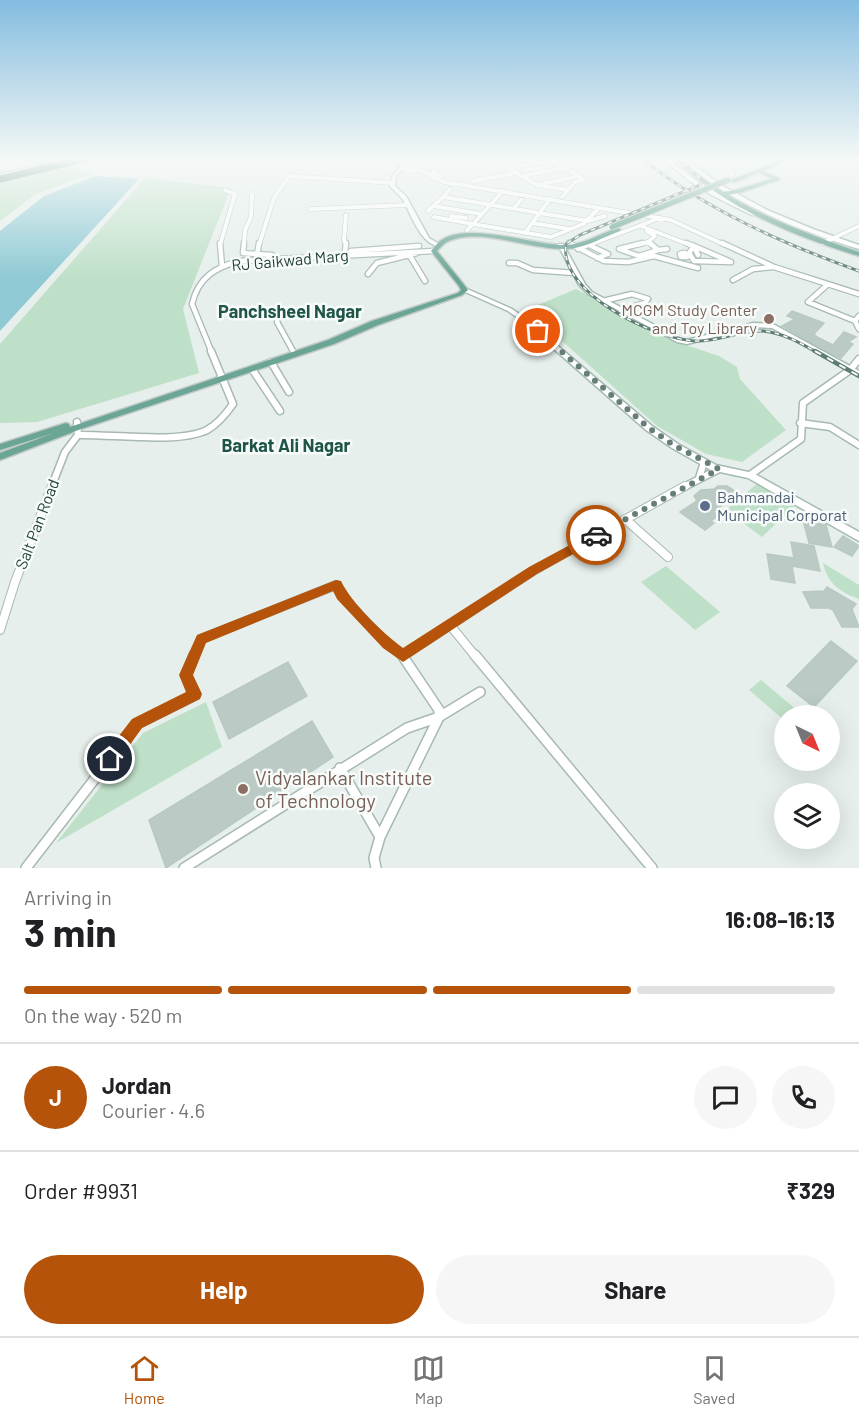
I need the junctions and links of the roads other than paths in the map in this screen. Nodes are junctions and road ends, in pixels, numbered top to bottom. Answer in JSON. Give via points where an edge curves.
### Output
{"nodes":[{"id":1,"x":234,"y":199,"type":"edge"},
{"id":2,"x":252,"y":199,"type":"edge"},
{"id":3,"x":274,"y":199,"type":"edge"},
{"id":4,"x":404,"y":199,"type":"edge"},
{"id":5,"x":441,"y":199,"type":"edge"},
{"id":6,"x":455,"y":199,"type":"edge"},
{"id":7,"x":494,"y":199,"type":"edge"},
{"id":8,"x":542,"y":199,"type":"edge"},
{"id":9,"x":687,"y":199,"type":"edge"},
{"id":10,"x":731,"y":199,"type":"edge"},
{"id":11,"x":466,"y":200,"type":"junction"},
{"id":12,"x":521,"y":200,"type":"dead end"},
{"id":13,"x":550,"y":200,"type":"junction"},
{"id":14,"x":489,"y":204,"type":"junction"},
{"id":15,"x":408,"y":205,"type":"junction"},
{"id":16,"x":433,"y":206,"type":"junction"},
{"id":17,"x":514,"y":208,"type":"junction"},
{"id":18,"x":570,"y":208,"type":"dead end"},
{"id":19,"x":310,"y":209,"type":"dead end"},
{"id":20,"x":457,"y":210,"type":"junction"},
{"id":21,"x":597,"y":210,"type":"dead end"},
{"id":22,"x":428,"y":211,"type":"dead end"},
{"id":23,"x":540,"y":213,"type":"junction"},
{"id":24,"x":481,"y":214,"type":"junction"},
{"id":25,"x":346,"y":215,"type":"dead end"},
{"id":26,"x":451,"y":216,"type":"dead end"},
{"id":27,"x":605,"y":216,"type":"dead end"},
{"id":28,"x":434,"y":217,"type":"dead end"},
{"id":29,"x":564,"y":217,"type":"junction"},
{"id":30,"x":660,"y":218,"type":"junction"},
{"id":31,"x":588,"y":221,"type":"junction"},
{"id":32,"x":474,"y":222,"type":"junction"},
{"id":33,"x":532,"y":223,"type":"junction"},
{"id":34,"x":639,"y":226,"type":"junction"},
{"id":35,"x":859,"y":226,"type":"edge"},
{"id":36,"x":467,"y":230,"type":"dead end"},
{"id":37,"x":570,"y":230,"type":"junction"},
{"id":38,"x":525,"y":233,"type":"junction"},
{"id":39,"x":828,"y":241,"type":"junction"},
{"id":40,"x":648,"y":242,"type":"junction"},
{"id":41,"x":590,"y":245,"type":"junction"},
{"id":42,"x":570,"y":246,"type":"junction"},
{"id":43,"x":694,"y":246,"type":"junction"},
{"id":44,"x":435,"y":248,"type":"junction"},
{"id":45,"x":646,"y":248,"type":"dead end"},
{"id":46,"x":419,"y":249,"type":"junction"},
{"id":47,"x":667,"y":249,"type":"dead end"},
{"id":48,"x":633,"y":250,"type":"dead end"},
{"id":49,"x":658,"y":250,"type":"junction"},
{"id":50,"x":345,"y":251,"type":"junction"},
{"id":51,"x":859,"y":252,"type":"edge"},
{"id":52,"x":652,"y":253,"type":"junction"},
{"id":53,"x":698,"y":255,"type":"dead end"},
{"id":54,"x":410,"y":256,"type":"junction"},
{"id":55,"x":639,"y":256,"type":"junction"},
{"id":56,"x":257,"y":257,"type":"junction"},
{"id":57,"x":612,"y":259,"type":"dead end"},
{"id":58,"x":508,"y":263,"type":"dead end"},
{"id":59,"x":222,"y":266,"type":"junction"},
{"id":60,"x":774,"y":267,"type":"junction"},
{"id":61,"x":698,"y":268,"type":"dead end"},
{"id":62,"x":575,"y":273,"type":"junction"},
{"id":63,"x":368,"y":274,"type":"dead end"},
{"id":64,"x":733,"y":280,"type":"dead end"},
{"id":65,"x":425,"y":281,"type":"dead end"},
{"id":66,"x":827,"y":285,"type":"junction"},
{"id":67,"x":465,"y":290,"type":"junction"},
{"id":68,"x":859,"y":294,"type":"edge"},
{"id":69,"x":603,"y":301,"type":"junction"},
{"id":70,"x":279,"y":307,"type":"dead end"},
{"id":71,"x":621,"y":310,"type":"junction"},
{"id":72,"x":857,"y":319,"type":"edge"},
{"id":73,"x":859,"y":328,"type":"edge"},
{"id":74,"x":338,"y":338,"type":"junction"},
{"id":75,"x":293,"y":351,"type":"junction"},
{"id":76,"x":859,"y":359,"type":"edge"},
{"id":77,"x":271,"y":362,"type":"junction"},
{"id":78,"x":252,"y":369,"type":"junction"},
{"id":79,"x":850,"y":370,"type":"junction"},
{"id":80,"x":859,"y":374,"type":"edge"},
{"id":81,"x":223,"y":377,"type":"junction"},
{"id":82,"x":289,"y":392,"type":"dead end"},
{"id":83,"x":280,"y":411,"type":"dead end"},
{"id":84,"x":800,"y":423,"type":"junction"},
{"id":85,"x":78,"y":428,"type":"junction"},
{"id":86,"x":859,"y":445,"type":"edge"},
{"id":87,"x":0,"y":447,"type":"edge"},
{"id":88,"x":0,"y":457,"type":"edge"},
{"id":89,"x":704,"y":462,"type":"junction"},
{"id":90,"x":719,"y":469,"type":"junction"},
{"id":91,"x":750,"y":475,"type":"junction"},
{"id":92,"x":699,"y":478,"type":"junction"},
{"id":93,"x":625,"y":519,"type":"junction"},
{"id":94,"x":859,"y":537,"type":"edge"},
{"id":95,"x":668,"y":557,"type":"dead end"},
{"id":96,"x":450,"y":625,"type":"junction"},
{"id":97,"x":0,"y":630,"type":"edge"},
{"id":98,"x":403,"y":656,"type":"junction"},
{"id":99,"x":480,"y":692,"type":"dead end"},
{"id":100,"x":439,"y":717,"type":"junction"},
{"id":101,"x":340,"y":768,"type":"junction"},
{"id":102,"x":381,"y":837,"type":"junction"},
{"id":103,"x":26,"y":868,"type":"edge"},
{"id":104,"x":184,"y":868,"type":"edge"},
{"id":105,"x":376,"y":868,"type":"edge"},
{"id":106,"x":652,"y":868,"type":"edge"}],
"edges":[{"from":1,"to":59,"type":"street","via":[[219,258]]},
{"from":2,"to":56,"type":"street","via":[[243,253]]},
{"from":3,"to":56,"type":"street"},
{"from":4,"to":15,"type":"main road"},
{"from":5,"to":16,"type":"street"},
{"from":6,"to":11,"type":"street"},
{"from":7,"to":14,"type":"street"},
{"from":8,"to":13,"type":"street"},
{"from":9,"to":42,"type":"main road","bridge":true},
{"from":10,"to":39,"type":"main road","via":[[773,221]]},
{"from":11,"to":14,"type":"street"},
{"from":11,"to":20,"type":"street"},
{"from":12,"to":17,"type":"street"},
{"from":13,"to":23,"type":"street"},
{"from":13,"to":30,"type":"street"},
{"from":14,"to":17,"type":"street"},
{"from":14,"to":24,"type":"street"},
{"from":15,"to":19,"type":"street"},
{"from":15,"to":44,"type":"main road"},
{"from":16,"to":20,"type":"street"},
{"from":16,"to":22,"type":"street"},
{"from":17,"to":23,"type":"street"},
{"from":18,"to":29,"type":"street"},
{"from":20,"to":24,"type":"street"},
{"from":21,"to":31,"type":"street"},
{"from":23,"to":29,"type":"street"},
{"from":23,"to":33,"type":"street"},
{"from":24,"to":32,"type":"street"},
{"from":25,"to":50,"type":"street"},
{"from":26,"to":32,"type":"street"},
{"from":27,"to":31,"type":"street"},
{"from":28,"to":32,"type":"street"},
{"from":29,"to":31,"type":"street"},
{"from":30,"to":34,"type":"street"},
{"from":30,"to":60,"type":"street"},
{"from":31,"to":37,"type":"street"},
{"from":32,"to":36,"type":"street"},
{"from":32,"to":38,"type":"street"},
{"from":33,"to":37,"type":"street"},
{"from":33,"to":38,"type":"street"},
{"from":34,"to":40,"type":"street","via":[[657,238]]},
{"from":34,"to":41,"type":"street"},
{"from":34,"to":43,"type":"street"},
{"from":35,"to":39,"type":"street"},
{"from":37,"to":38,"type":"street","via":[[551,237]]},
{"from":39,"to":51,"type":"main road"},
{"from":40,"to":49,"type":"street"},
{"from":40,"to":55,"type":"street","via":[[620,248]]},
{"from":41,"to":42,"type":"street"},
{"from":41,"to":42,"type":"street","via":[[608,254],[599,258]]},
{"from":42,"to":44,"type":"main road","via":[[473,233]]},
{"from":42,"to":61,"type":"street","via":[[604,261],[628,262],[654,256],[678,258]]},
{"from":42,"to":62,"type":"main road"},
{"from":43,"to":43,"type":"street","via":[[727,258],[731,262],[694,261],[688,253]]},
{"from":43,"to":53,"type":"street"},
{"from":44,"to":46,"type":"street","name":"RJ Gaikwad Marg"},
{"from":44,"to":67,"type":"main road"},
{"from":45,"to":52,"type":"street"},
{"from":46,"to":50,"type":"street"},
{"from":46,"to":54,"type":"street"},
{"from":46,"to":56,"type":"street","name":"RJ Gaikwad Marg"},
{"from":47,"to":49,"type":"street"},
{"from":48,"to":55,"type":"street"},
{"from":49,"to":52,"type":"street"},
{"from":50,"to":56,"type":"street"},
{"from":52,"to":55,"type":"street"},
{"from":54,"to":63,"type":"street","via":[[375,264]]},
{"from":54,"to":65,"type":"street"},
{"from":55,"to":57,"type":"street","via":[[627,261]]},
{"from":56,"to":59,"type":"street","name":"RJ Gaikwad Marg"},
{"from":58,"to":62,"type":"street","via":[[533,270]]},
{"from":59,"to":81,"type":"street","name":"RJ Gaikwad Marg","via":[[200,280],[192,304]]},
{"from":60,"to":64,"type":"street","via":[[753,269]]},
{"from":60,"to":66,"type":"street"},
{"from":62,"to":69,"type":"main road","via":[[584,288]]},
{"from":66,"to":68,"type":"street"},
{"from":66,"to":72,"type":"street","via":[[808,302]]},
{"from":67,"to":74,"type":"main road"},
{"from":67,"to":89,"type":"main road","via":[[524,320],[649,428]]},
{"from":69,"to":71,"type":"main road"},
{"from":69,"to":71,"type":"street","via":[[634,293],[648,299]]},
{"from":70,"to":75,"type":"street","via":[[278,322]]},
{"from":71,"to":79,"type":"main road","via":[[687,342],[753,325],[773,326]]},
{"from":72,"to":73,"type":"street"},
{"from":74,"to":75,"type":"main road"},
{"from":74,"to":77,"type":"main road"},
{"from":75,"to":81,"type":"main road"},
{"from":76,"to":79,"type":"street"},
{"from":77,"to":78,"type":"main road"},
{"from":77,"to":82,"type":"street"},
{"from":78,"to":81,"type":"main road"},
{"from":78,"to":83,"type":"street"},
{"from":79,"to":80,"type":"main road"},
{"from":79,"to":84,"type":"street","via":[[802,403]]},
{"from":81,"to":85,"type":"main road"},
{"from":81,"to":85,"type":"street","name":"RJ Gaikwad Marg","via":[[233,404],[221,420],[200,433]]},
{"from":84,"to":86,"type":"street","via":[[830,427]]},
{"from":84,"to":91,"type":"street","via":[[801,439]]},
{"from":85,"to":87,"type":"main road"},
{"from":85,"to":88,"type":"main road"},
{"from":85,"to":97,"type":"street","name":"Salt Pan Road","via":[[64,452]]},
{"from":89,"to":90,"type":"main road"},
{"from":89,"to":92,"type":"street"},
{"from":90,"to":91,"type":"main road"},
{"from":90,"to":92,"type":"street"},
{"from":91,"to":94,"type":"main road"},
{"from":92,"to":93,"type":"street"},
{"from":93,"to":95,"type":"street"},
{"from":93,"to":96,"type":"street","via":[[533,571]]},
{"from":96,"to":98,"type":"street"},
{"from":96,"to":106,"type":"street"},
{"from":98,"to":100,"type":"street","via":[[437,705]]},
{"from":98,"to":103,"type":"street","via":[[387,644],[336,585],[201,639],[186,675],[195,694],[137,724]]},
{"from":99,"to":100,"type":"street"},
{"from":100,"to":101,"type":"street","via":[[407,729]]},
{"from":100,"to":102,"type":"street"},
{"from":101,"to":102,"type":"street"},
{"from":101,"to":104,"type":"street"},
{"from":102,"to":105,"type":"street","via":[[374,858]]}]}
